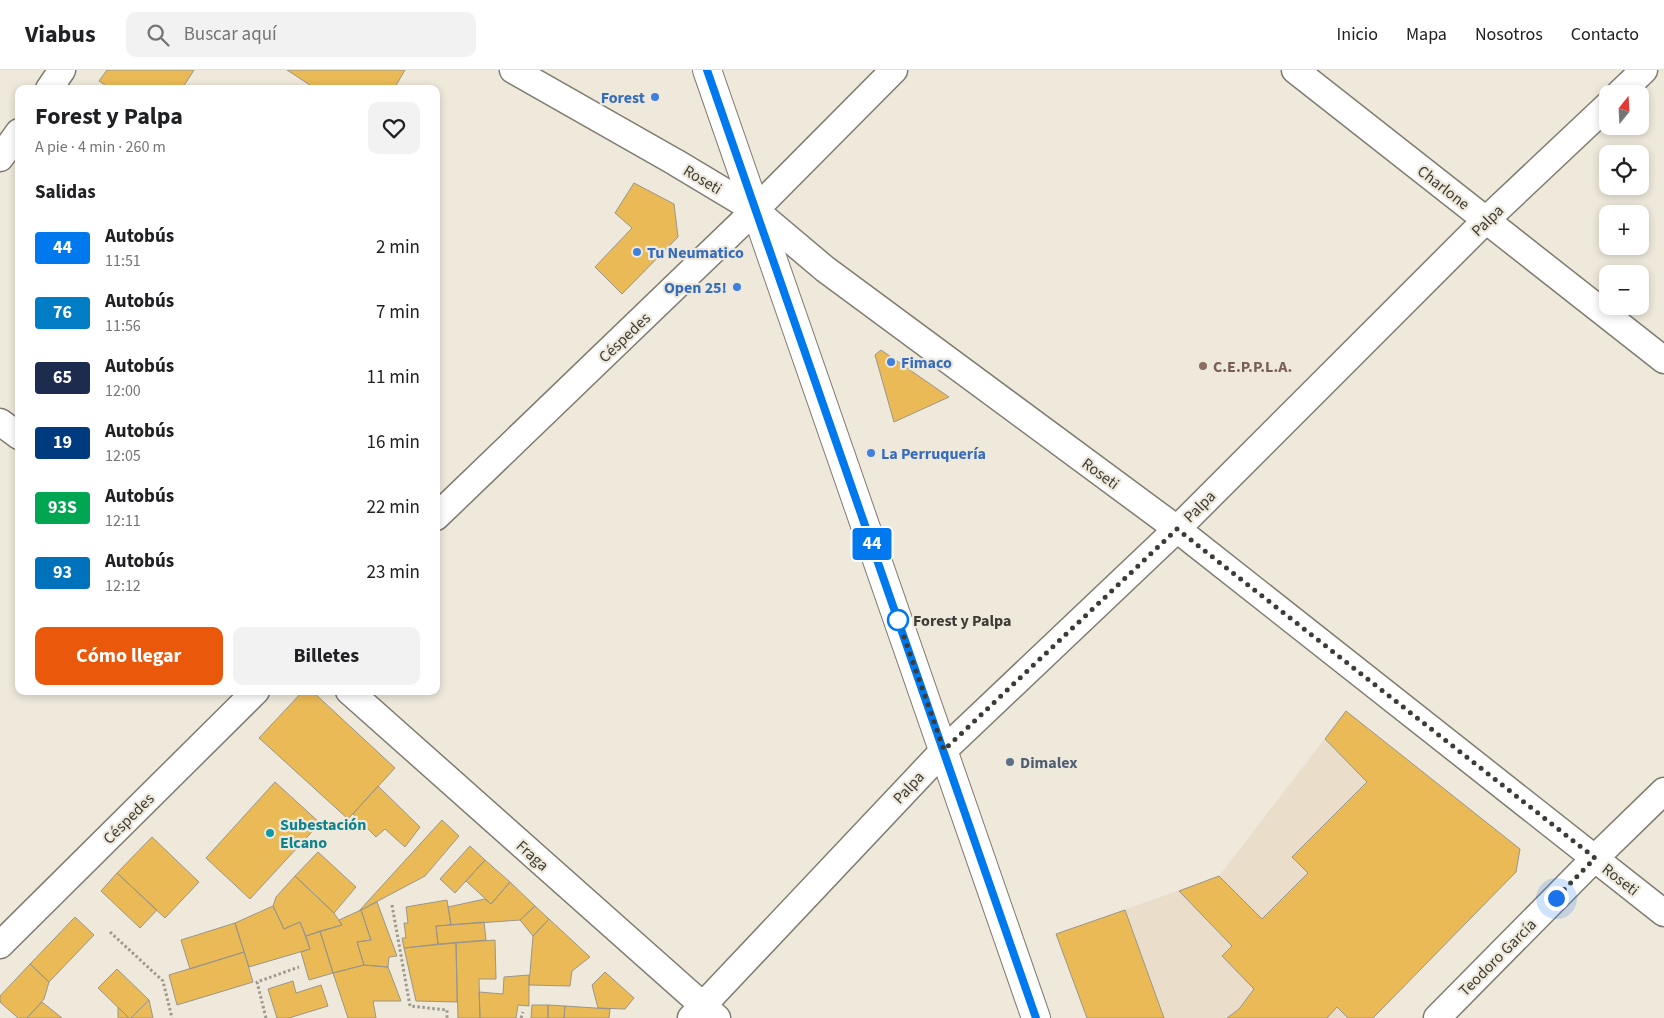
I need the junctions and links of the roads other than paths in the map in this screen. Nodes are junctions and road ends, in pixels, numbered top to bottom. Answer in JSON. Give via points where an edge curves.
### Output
{"nodes":[{"id":1,"x":62,"y":70,"type":"edge"},
{"id":2,"x":513,"y":70,"type":"edge"},
{"id":3,"x":707,"y":70,"type":"edge"},
{"id":4,"x":894,"y":70,"type":"edge"},
{"id":5,"x":1294,"y":70,"type":"edge"},
{"id":6,"x":1644,"y":70,"type":"edge"},
{"id":7,"x":52,"y":85,"type":"edge"},
{"id":8,"x":1628,"y":85,"type":"edge"},
{"id":9,"x":1599,"y":113,"type":"edge"},
{"id":10,"x":15,"y":137,"type":"edge"},
{"id":11,"x":0,"y":158,"type":"edge"},
{"id":12,"x":755,"y":210,"type":"junction"},
{"id":13,"x":1486,"y":220,"type":"junction"},
{"id":14,"x":1664,"y":360,"type":"edge"},
{"id":15,"x":0,"y":422,"type":"edge"},
{"id":16,"x":15,"y":433,"type":"edge"},
{"id":17,"x":440,"y":513,"type":"edge"},
{"id":18,"x":1177,"y":529,"type":"junction"},
{"id":19,"x":252,"y":695,"type":"edge"},
{"id":20,"x":353,"y":695,"type":"edge"},
{"id":21,"x":944,"y":750,"type":"junction"},
{"id":22,"x":1664,"y":791,"type":"edge"},
{"id":23,"x":1595,"y":858,"type":"junction"},
{"id":24,"x":1664,"y":913,"type":"edge"},
{"id":25,"x":0,"y":945,"type":"edge"},
{"id":26,"x":703,"y":1014,"type":"edge"},
{"id":27,"x":1036,"y":1018,"type":"edge"},
{"id":28,"x":1437,"y":1018,"type":"edge"}],
"edges":[{"from":1,"to":7,"type":"street"},
{"from":2,"to":12,"type":"street","name":"Roseti"},
{"from":3,"to":12,"type":"main road"},
{"from":4,"to":12,"type":"street","name":"Céspedes"},
{"from":5,"to":13,"type":"street","name":"Charlone"},
{"from":6,"to":8,"type":"street"},
{"from":9,"to":13,"type":"street","name":"Palpa"},
{"from":10,"to":11,"type":"street"},
{"from":12,"to":17,"type":"street","name":"Céspedes"},
{"from":12,"to":18,"type":"street","name":"Roseti","via":[[824,269]]},
{"from":12,"to":21,"type":"main road"},
{"from":13,"to":14,"type":"street","name":"Charlone"},
{"from":13,"to":18,"type":"street","name":"Palpa"},
{"from":15,"to":16,"type":"street"},
{"from":18,"to":21,"type":"street","name":"Palpa"},
{"from":18,"to":23,"type":"street","name":"Roseti"},
{"from":19,"to":25,"type":"street","name":"Céspedes"},
{"from":20,"to":26,"type":"street","name":"Fraga"},
{"from":21,"to":26,"type":"street","name":"Palpa"},
{"from":21,"to":27,"type":"main road"},
{"from":22,"to":23,"type":"street","name":"Teodoro García"},
{"from":23,"to":24,"type":"street","name":"Roseti"},
{"from":23,"to":28,"type":"street","name":"Teodoro García"}]}
